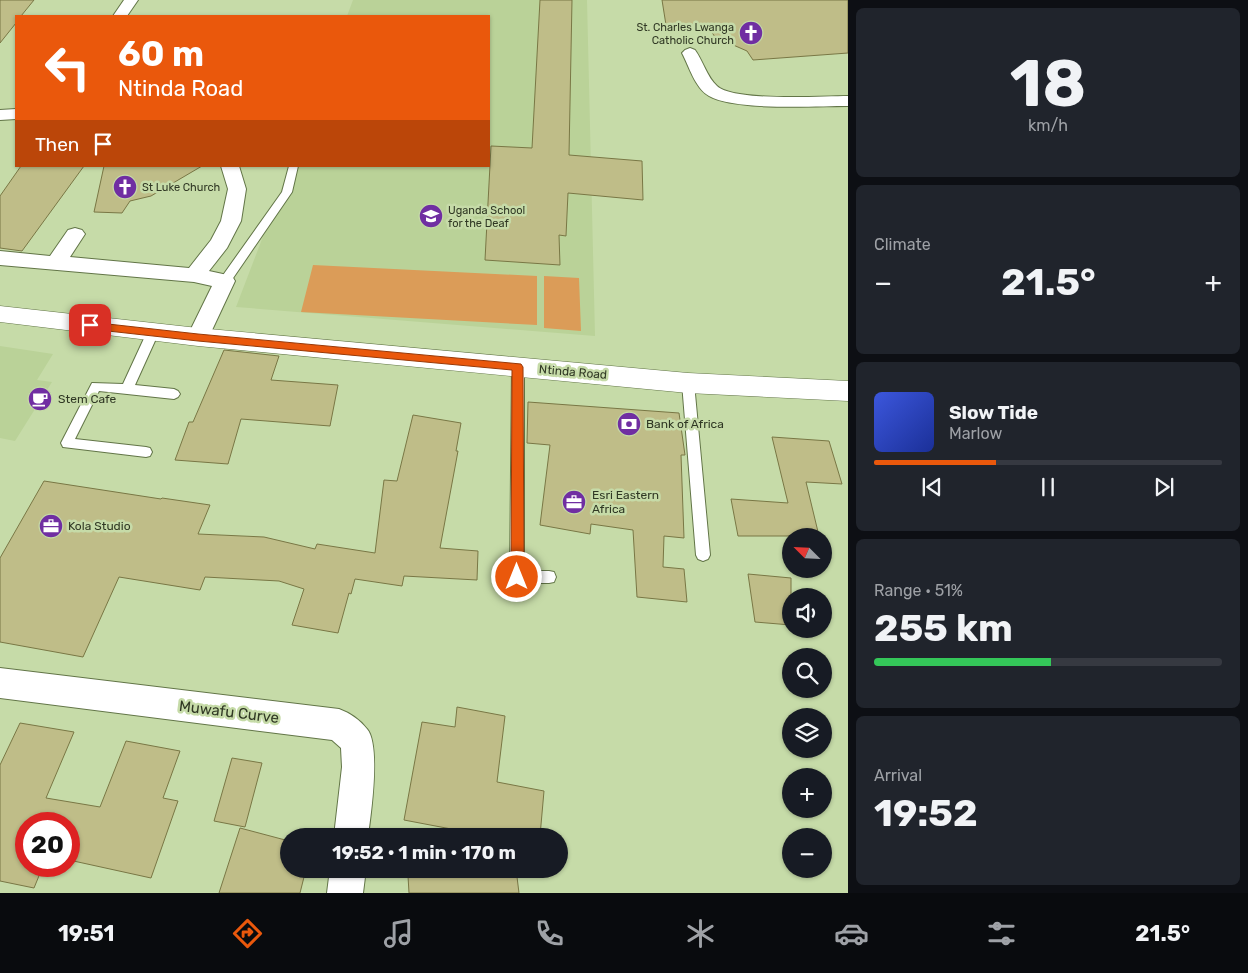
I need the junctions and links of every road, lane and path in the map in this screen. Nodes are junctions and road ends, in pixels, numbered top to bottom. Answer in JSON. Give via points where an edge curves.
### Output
{"nodes":[{"id":1,"x":131,"y":0,"type":"edge"},
{"id":2,"x":121,"y":15,"type":"edge"},
{"id":3,"x":690,"y":53,"type":"dead end"},
{"id":4,"x":848,"y":100,"type":"edge"},
{"id":5,"x":0,"y":114,"type":"edge"},
{"id":6,"x":15,"y":114,"type":"edge"},
{"id":7,"x":230,"y":167,"type":"edge"},
{"id":8,"x":294,"y":167,"type":"edge"},
{"id":9,"x":75,"y":234,"type":"dead end"},
{"id":10,"x":0,"y":258,"type":"edge"},
{"id":11,"x":56,"y":263,"type":"junction"},
{"id":12,"x":194,"y":276,"type":"junction"},
{"id":13,"x":225,"y":281,"type":"junction"},
{"id":14,"x":0,"y":314,"type":"edge"},
{"id":15,"x":153,"y":332,"type":"junction"},
{"id":16,"x":198,"y":337,"type":"junction"},
{"id":17,"x":518,"y":367,"type":"junction"},
{"id":18,"x":688,"y":383,"type":"junction"},
{"id":19,"x":127,"y":389,"type":"junction"},
{"id":20,"x":848,"y":391,"type":"edge"},
{"id":21,"x":174,"y":394,"type":"dead end"},
{"id":22,"x":146,"y":452,"type":"dead end"},
{"id":23,"x":703,"y":555,"type":"dead end"},
{"id":24,"x":549,"y":577,"type":"dead end"},
{"id":25,"x":0,"y":683,"type":"edge"},
{"id":26,"x":352,"y":828,"type":"edge"},
{"id":27,"x":347,"y":878,"type":"edge"},
{"id":28,"x":345,"y":893,"type":"edge"}],
"edges":[{"from":1,"to":2,"type":"street"},
{"from":3,"to":4,"type":"street","via":[[707,84],[714,92],[729,98]]},
{"from":5,"to":6,"type":"street"},
{"from":7,"to":12,"type":"street","via":[[237,189],[231,221],[220,243]]},
{"from":8,"to":13,"type":"lane","via":[[287,192]]},
{"from":9,"to":11,"type":"street"},
{"from":10,"to":11,"type":"street"},
{"from":11,"to":12,"type":"street"},
{"from":12,"to":13,"type":"street"},
{"from":13,"to":16,"type":"street"},
{"from":14,"to":15,"type":"main road","name":"Ntinda Road"},
{"from":15,"to":16,"type":"main road","name":"Ntinda Road"},
{"from":15,"to":19,"type":"lane"},
{"from":16,"to":17,"type":"main road","name":"Ntinda Road"},
{"from":17,"to":18,"type":"main road","name":"Ntinda Road"},
{"from":17,"to":24,"type":"lane","via":[[517,577]]},
{"from":18,"to":20,"type":"main road","name":"Ntinda Road"},
{"from":18,"to":23,"type":"lane"},
{"from":19,"to":21,"type":"lane"},
{"from":19,"to":22,"type":"lane","via":[[96,386],[67,443]]},
{"from":25,"to":26,"type":"street","name":"Muwafu Curve","via":[[339,725],[357,741],[358,767]]},
{"from":27,"to":28,"type":"street"}]}
